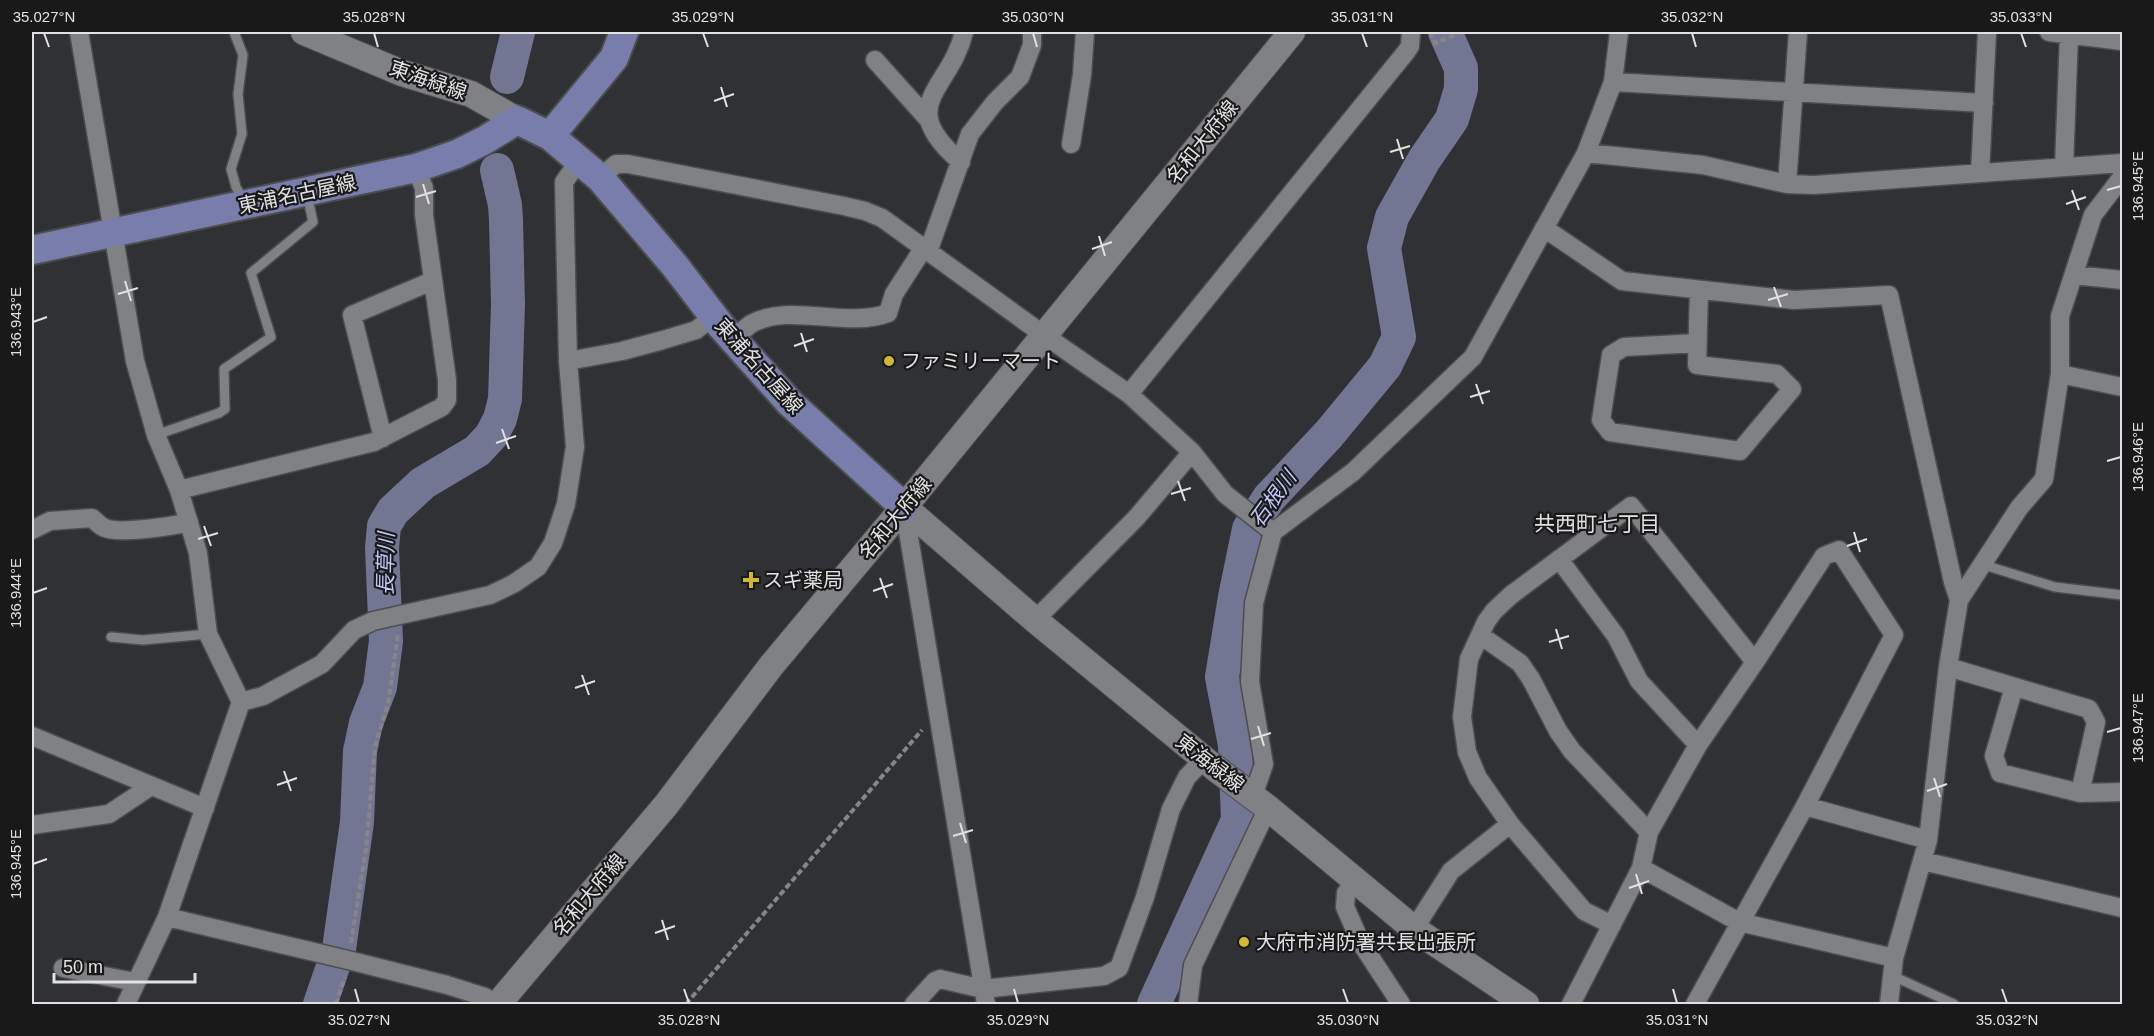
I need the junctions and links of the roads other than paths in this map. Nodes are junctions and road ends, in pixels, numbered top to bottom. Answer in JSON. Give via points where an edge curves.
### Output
{"nodes":[{"id":1,"x":79,"y":32,"type":"edge"},
{"id":2,"x":234,"y":32,"type":"edge"},
{"id":3,"x":304,"y":32,"type":"edge"},
{"id":4,"x":624,"y":32,"type":"edge"},
{"id":5,"x":964,"y":32,"type":"edge"},
{"id":6,"x":1032,"y":32,"type":"edge"},
{"id":7,"x":1085,"y":32,"type":"edge"},
{"id":8,"x":1292,"y":32,"type":"edge"},
{"id":9,"x":1411,"y":32,"type":"edge"},
{"id":10,"x":1619,"y":32,"type":"edge"},
{"id":11,"x":1798,"y":32,"type":"edge"},
{"id":12,"x":1987,"y":32,"type":"edge"},
{"id":13,"x":2049,"y":32,"type":"edge"},
{"id":14,"x":2069,"y":34,"type":"junction"},
{"id":15,"x":2122,"y":41,"type":"edge"},
{"id":16,"x":875,"y":60,"type":"dead end"},
{"id":17,"x":1613,"y":82,"type":"junction"},
{"id":18,"x":1793,"y":92,"type":"junction"},
{"id":19,"x":1984,"y":103,"type":"junction"},
{"id":20,"x":928,"y":119,"type":"junction"},
{"id":21,"x":517,"y":120,"type":"junction"},
{"id":22,"x":550,"y":136,"type":"junction"},
{"id":23,"x":1071,"y":144,"type":"dead end"},
{"id":24,"x":1586,"y":153,"type":"junction"},
{"id":25,"x":961,"y":162,"type":"junction"},
{"id":26,"x":2122,"y":163,"type":"edge"},
{"id":27,"x":2064,"y":167,"type":"junction"},
{"id":28,"x":416,"y":168,"type":"junction"},
{"id":29,"x":589,"y":170,"type":"junction"},
{"id":30,"x":1980,"y":173,"type":"junction"},
{"id":31,"x":2122,"y":177,"type":"edge"},
{"id":32,"x":1787,"y":184,"type":"junction"},
{"id":33,"x":306,"y":191,"type":"junction"},
{"id":34,"x":244,"y":205,"type":"junction"},
{"id":35,"x":1544,"y":228,"type":"junction"},
{"id":36,"x":113,"y":234,"type":"junction"},
{"id":37,"x":32,"y":250,"type":"edge"},
{"id":38,"x":925,"y":250,"type":"junction"},
{"id":39,"x":2074,"y":275,"type":"junction"},
{"id":40,"x":432,"y":280,"type":"junction"},
{"id":41,"x":2122,"y":280,"type":"edge"},
{"id":42,"x":1700,"y":290,"type":"junction"},
{"id":43,"x":714,"y":316,"type":"junction"},
{"id":44,"x":1044,"y":335,"type":"junction"},
{"id":45,"x":733,"y":339,"type":"junction"},
{"id":46,"x":1698,"y":343,"type":"junction"},
{"id":47,"x":568,"y":361,"type":"junction"},
{"id":48,"x":2060,"y":374,"type":"junction"},
{"id":49,"x":2122,"y":387,"type":"edge"},
{"id":50,"x":1129,"y":394,"type":"junction"},
{"id":51,"x":156,"y":435,"type":"junction"},
{"id":52,"x":383,"y":438,"type":"junction"},
{"id":53,"x":1192,"y":452,"type":"junction"},
{"id":54,"x":180,"y":490,"type":"junction"},
{"id":55,"x":904,"y":507,"type":"junction"},
{"id":56,"x":189,"y":522,"type":"junction"},
{"id":57,"x":32,"y":530,"type":"edge"},
{"id":58,"x":1273,"y":532,"type":"junction"},
{"id":59,"x":1558,"y":559,"type":"junction"},
{"id":60,"x":1981,"y":564,"type":"junction"},
{"id":61,"x":2122,"y":595,"type":"edge"},
{"id":62,"x":1959,"y":600,"type":"junction"},
{"id":63,"x":1035,"y":620,"type":"junction"},
{"id":64,"x":208,"y":634,"type":"junction"},
{"id":65,"x":1480,"y":635,"type":"junction"},
{"id":66,"x":111,"y":637,"type":"dead end"},
{"id":67,"x":1755,"y":662,"type":"junction"},
{"id":68,"x":1948,"y":668,"type":"junction"},
{"id":69,"x":2014,"y":687,"type":"junction"},
{"id":70,"x":241,"y":702,"type":"junction"},
{"id":71,"x":32,"y":736,"type":"edge"},
{"id":72,"x":1698,"y":745,"type":"junction"},
{"id":73,"x":1209,"y":764,"type":"junction"},
{"id":74,"x":151,"y":786,"type":"junction"},
{"id":75,"x":2122,"y":792,"type":"edge"},
{"id":76,"x":2080,"y":793,"type":"junction"},
{"id":77,"x":1257,"y":800,"type":"junction"},
{"id":78,"x":1805,"y":806,"type":"junction"},
{"id":79,"x":205,"y":808,"type":"junction"},
{"id":80,"x":1510,"y":824,"type":"junction"},
{"id":81,"x":32,"y":825,"type":"edge"},
{"id":82,"x":1649,"y":832,"type":"junction"},
{"id":83,"x":1928,"y":840,"type":"junction"},
{"id":84,"x":1923,"y":861,"type":"junction"},
{"id":85,"x":1641,"y":868,"type":"junction"},
{"id":86,"x":1356,"y":881,"type":"junction"},
{"id":87,"x":2122,"y":908,"type":"edge"},
{"id":88,"x":166,"y":917,"type":"junction"},
{"id":89,"x":1739,"y":922,"type":"junction"},
{"id":90,"x":1612,"y":925,"type":"junction"},
{"id":91,"x":1414,"y":929,"type":"junction"},
{"id":92,"x":1893,"y":967,"type":"junction"},
{"id":93,"x":63,"y":968,"type":"dead end"},
{"id":94,"x":135,"y":982,"type":"junction"},
{"id":95,"x":984,"y":997,"type":"edge"},
{"id":96,"x":126,"y":1005,"type":"edge"},
{"id":97,"x":491,"y":1005,"type":"edge"},
{"id":98,"x":498,"y":1005,"type":"edge"},
{"id":99,"x":914,"y":1005,"type":"edge"},
{"id":100,"x":1188,"y":1005,"type":"edge"},
{"id":101,"x":1401,"y":1005,"type":"edge"},
{"id":102,"x":1526,"y":1005,"type":"edge"},
{"id":103,"x":1571,"y":1005,"type":"edge"},
{"id":104,"x":1695,"y":1005,"type":"edge"},
{"id":105,"x":1889,"y":1005,"type":"edge"},
{"id":106,"x":1954,"y":1005,"type":"edge"}],
"edges":[{"from":1,"to":36,"type":"street"},
{"from":2,"to":34,"type":"lane","via":[[243,55],[238,94],[242,134],[231,169]]},
{"from":3,"to":21,"type":"main road","name":"東海緑線","via":[[402,73],[471,94]]},
{"from":4,"to":22,"type":"main road","via":[[614,58]]},
{"from":5,"to":20,"type":"street","via":[[956,57],[932,95]]},
{"from":6,"to":25,"type":"street","via":[[1032,45],[1020,77],[975,126]]},
{"from":7,"to":23,"type":"street"},
{"from":8,"to":44,"type":"main road","name":"名和大府線"},
{"from":9,"to":50,"type":"street","via":[[1406,52]]},
{"from":10,"to":17,"type":"street"},
{"from":11,"to":18,"type":"street"},
{"from":12,"to":19,"type":"street"},
{"from":13,"to":14,"type":"street"},
{"from":14,"to":15,"type":"street"},
{"from":14,"to":27,"type":"street"},
{"from":16,"to":20,"type":"street"},
{"from":17,"to":18,"type":"street"},
{"from":17,"to":24,"type":"street"},
{"from":18,"to":19,"type":"street"},
{"from":18,"to":32,"type":"street"},
{"from":19,"to":30,"type":"street"},
{"from":20,"to":25,"type":"street","via":[[937,138]]},
{"from":21,"to":22,"type":"main road","name":"東浦名古屋線"},
{"from":21,"to":28,"type":"main road","name":"東浦名古屋線","via":[[457,154]]},
{"from":22,"to":29,"type":"main road","name":"東浦名古屋線"},
{"from":24,"to":32,"type":"street","via":[[1703,165]]},
{"from":24,"to":35,"type":"street"},
{"from":25,"to":38,"type":"street"},
{"from":26,"to":27,"type":"street"},
{"from":27,"to":30,"type":"street"},
{"from":28,"to":33,"type":"main road","name":"東浦名古屋線"},
{"from":28,"to":40,"type":"street","via":[[424,188]]},
{"from":29,"to":38,"type":"street","via":[[628,164],[865,211],[882,218]]},
{"from":29,"to":43,"type":"main road","name":"東浦名古屋線"},
{"from":29,"to":47,"type":"street","via":[[564,182]]},
{"from":30,"to":32,"type":"street"},
{"from":31,"to":39,"type":"street","via":[[2093,214]]},
{"from":33,"to":34,"type":"main road","name":"東浦名古屋線"},
{"from":33,"to":51,"type":"lane","via":[[313,222],[251,273],[271,337],[224,369],[225,409]]},
{"from":34,"to":36,"type":"main road","name":"東浦名古屋線"},
{"from":35,"to":42,"type":"street","via":[[1622,281]]},
{"from":35,"to":58,"type":"street","via":[[1473,357],[1353,472]]},
{"from":36,"to":37,"type":"main road","name":"東浦名古屋線"},
{"from":36,"to":51,"type":"street","via":[[135,361]]},
{"from":38,"to":44,"type":"street"},
{"from":38,"to":45,"type":"street","via":[[894,294],[888,313],[868,319],[780,315],[751,324]]},
{"from":39,"to":41,"type":"street"},
{"from":39,"to":48,"type":"street","via":[[2060,316]]},
{"from":40,"to":52,"type":"street","via":[[447,400],[442,407]]},
{"from":40,"to":52,"type":"street","via":[[352,315]]},
{"from":42,"to":46,"type":"street"},
{"from":42,"to":62,"type":"street","via":[[1794,300],[1889,295]]},
{"from":43,"to":45,"type":"main road","name":"東浦名古屋線"},
{"from":43,"to":47,"type":"street","via":[[696,330]]},
{"from":44,"to":50,"type":"street"},
{"from":44,"to":55,"type":"main road","name":"名和大府線"},
{"from":45,"to":55,"type":"main road","name":"東浦名古屋線","via":[[790,403]]},
{"from":46,"to":46,"type":"street","via":[[1696,365],[1777,375],[1792,389],[1740,451],[1610,432],[1601,420],[1611,355],[1624,347]]},
{"from":47,"to":70,"type":"street","via":[[575,447],[566,504],[553,543],[538,567],[490,595],[373,621],[354,630],[322,664],[262,696]]},
{"from":48,"to":49,"type":"street"},
{"from":48,"to":60,"type":"street","via":[[2044,479],[2019,507]]},
{"from":50,"to":53,"type":"street"},
{"from":51,"to":54,"type":"street"},
{"from":52,"to":54,"type":"street"},
{"from":53,"to":58,"type":"street","via":[[1225,494]]},
{"from":53,"to":63,"type":"street","via":[[1137,517]]},
{"from":54,"to":56,"type":"street"},
{"from":55,"to":63,"type":"main road","name":"東海緑線"},
{"from":55,"to":95,"type":"street"},
{"from":55,"to":98,"type":"main road","name":"名和大府線","via":[[771,666],[666,805]]},
{"from":56,"to":57,"type":"street","via":[[119,531],[104,529],[92,518],[50,521]]},
{"from":56,"to":64,"type":"street","via":[[198,553]]},
{"from":58,"to":77,"type":"street","via":[[1254,603],[1250,682],[1264,764]]},
{"from":59,"to":65,"type":"street","via":[[1494,610]]},
{"from":59,"to":67,"type":"street","via":[[1631,506]]},
{"from":59,"to":72,"type":"street","via":[[1617,636],[1639,681]]},
{"from":60,"to":61,"type":"lane","via":[[2055,587]]},
{"from":60,"to":62,"type":"street"},
{"from":62,"to":68,"type":"street"},
{"from":63,"to":73,"type":"main road","name":"東海緑線"},
{"from":64,"to":66,"type":"lane","via":[[143,640]]},
{"from":64,"to":70,"type":"street"},
{"from":65,"to":80,"type":"street","via":[[1469,659],[1464,690],[1462,717],[1467,752],[1478,778]]},
{"from":65,"to":82,"type":"street","via":[[1520,663],[1572,751]]},
{"from":67,"to":72,"type":"street"},
{"from":67,"to":78,"type":"street","via":[[1824,556],[1839,550],[1893,635]]},
{"from":68,"to":69,"type":"street"},
{"from":68,"to":83,"type":"street"},
{"from":69,"to":76,"type":"street","via":[[2089,709],[2096,722]]},
{"from":69,"to":76,"type":"street","via":[[1994,756],[2000,773]]},
{"from":70,"to":79,"type":"street"},
{"from":71,"to":74,"type":"street"},
{"from":72,"to":82,"type":"street"},
{"from":73,"to":77,"type":"main road","name":"東海緑線"},
{"from":73,"to":95,"type":"street","via":[[1187,777],[1171,809],[1119,968],[1104,976]]},
{"from":74,"to":79,"type":"street"},
{"from":74,"to":81,"type":"street","via":[[109,814]]},
{"from":75,"to":76,"type":"street"},
{"from":77,"to":86,"type":"main road","name":"東海緑線"},
{"from":77,"to":100,"type":"street","via":[[1193,965]]},
{"from":78,"to":83,"type":"street"},
{"from":78,"to":89,"type":"street"},
{"from":79,"to":88,"type":"street"},
{"from":80,"to":90,"type":"street","via":[[1584,911]]},
{"from":80,"to":91,"type":"street","via":[[1451,870]]},
{"from":82,"to":85,"type":"street"},
{"from":83,"to":84,"type":"street"},
{"from":84,"to":87,"type":"street"},
{"from":84,"to":92,"type":"street"},
{"from":85,"to":89,"type":"street"},
{"from":85,"to":90,"type":"street"},
{"from":86,"to":91,"type":"main road","name":"東海緑線"},
{"from":86,"to":101,"type":"street","via":[[1346,893],[1345,907],[1361,943]]},
{"from":88,"to":94,"type":"street"},
{"from":88,"to":97,"type":"street","via":[[485,997]]},
{"from":89,"to":92,"type":"street"},
{"from":89,"to":104,"type":"street"},
{"from":90,"to":103,"type":"street"},
{"from":91,"to":102,"type":"main road","name":"東海緑線"},
{"from":92,"to":105,"type":"street"},
{"from":92,"to":106,"type":"lane"},
{"from":93,"to":94,"type":"street"},
{"from":94,"to":96,"type":"street"},
{"from":95,"to":99,"type":"street","via":[[940,979]]}]}
